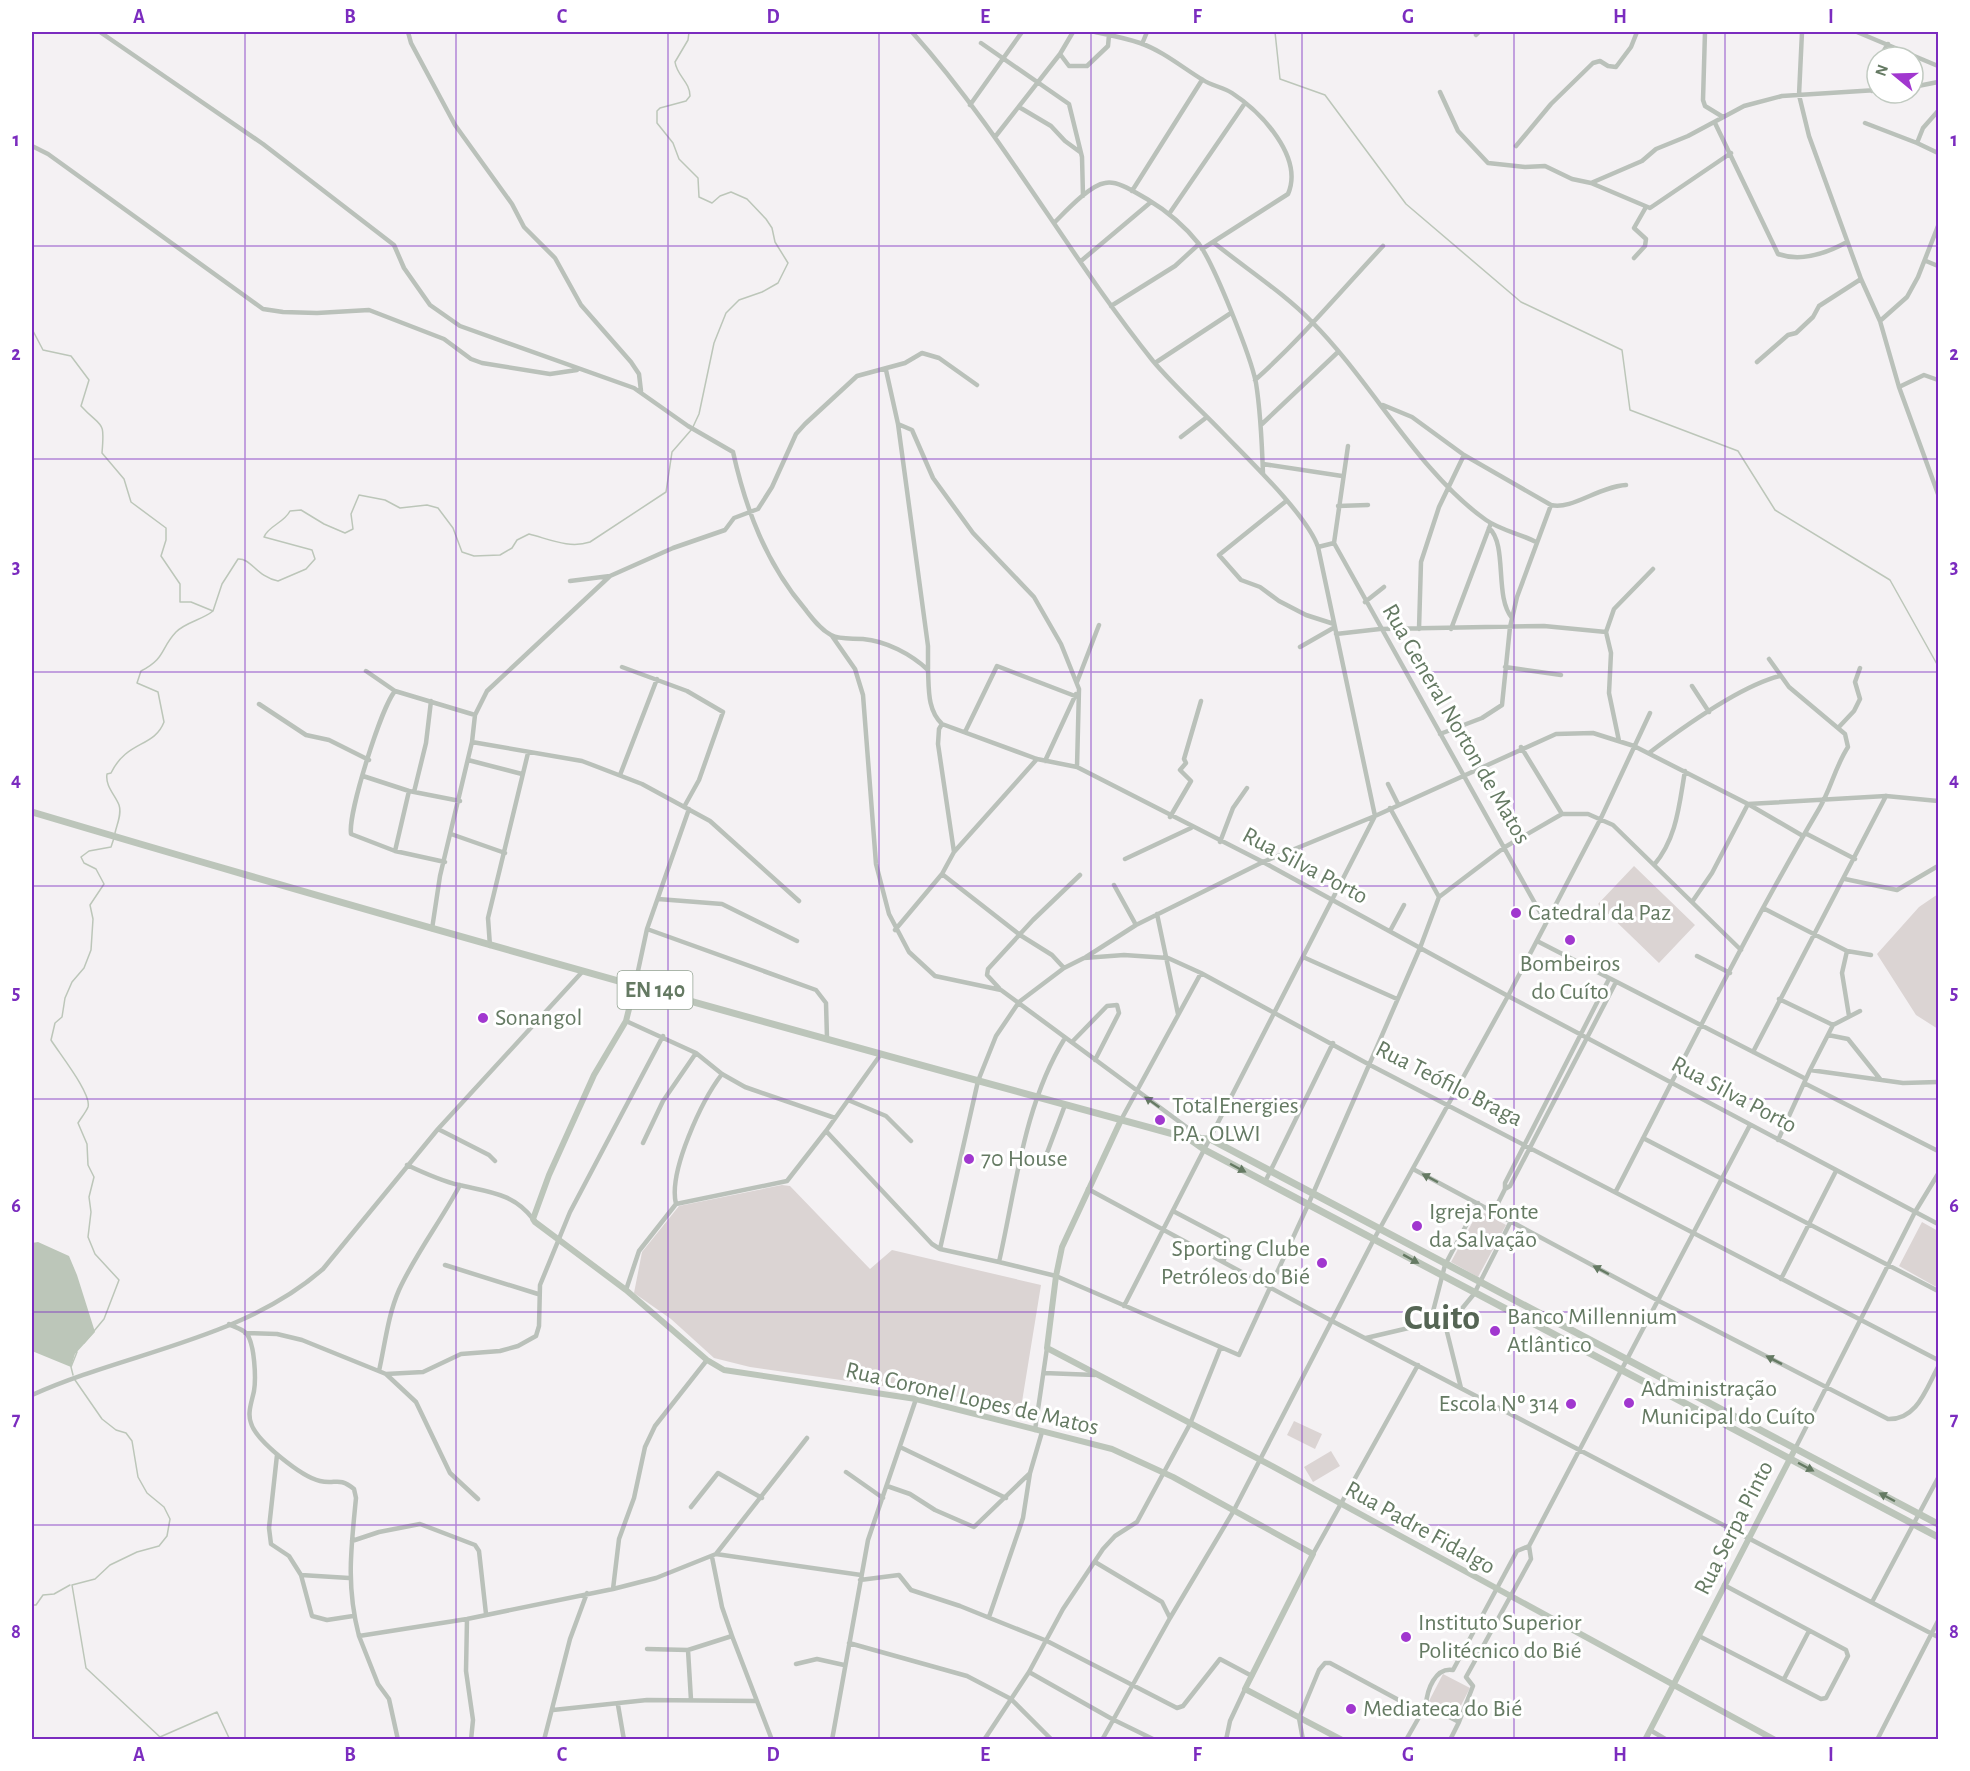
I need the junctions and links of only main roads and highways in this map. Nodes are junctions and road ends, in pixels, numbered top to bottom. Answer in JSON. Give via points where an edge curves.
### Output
{"nodes":[{"id":1,"x":32,"y":812,"type":"edge"},
{"id":2,"x":1188,"y":1138,"type":"junction"},
{"id":3,"x":1340,"y":1209,"type":"junction"},
{"id":4,"x":1352,"y":1216,"type":"junction"},
{"id":5,"x":1334,"y":1218,"type":"junction"},
{"id":6,"x":1347,"y":1225,"type":"junction"},
{"id":7,"x":1552,"y":1320,"type":"junction"},
{"id":8,"x":1546,"y":1330,"type":"junction"},
{"id":9,"x":1682,"y":1388,"type":"junction"},
{"id":10,"x":1676,"y":1398,"type":"junction"},
{"id":11,"x":1737,"y":1418,"type":"junction"},
{"id":12,"x":1732,"y":1427,"type":"junction"},
{"id":13,"x":1858,"y":1482,"type":"junction"},
{"id":14,"x":1853,"y":1492,"type":"junction"},
{"id":15,"x":1938,"y":1524,"type":"edge"},
{"id":16,"x":1938,"y":1537,"type":"edge"}],
"edges":[{"from":1,"to":2,"type":"main road","number":"EN 140","via":[[490,946]]},
{"from":2,"to":3,"type":"main road","number":"EN 140","via":[[1210,1139]]},
{"from":2,"to":5,"type":"main road","number":"EN 140","one_way":true},
{"from":3,"to":4,"type":"main road","number":"EN 140"},
{"from":3,"to":5,"type":"main road"},
{"from":4,"to":6,"type":"main road"},
{"from":4,"to":7,"type":"main road","number":"EN 140"},
{"from":5,"to":6,"type":"main road","number":"EN 140"},
{"from":6,"to":8,"type":"main road","number":"EN 140","one_way":true},
{"from":7,"to":8,"type":"main road"},
{"from":7,"to":9,"type":"main road","number":"EN 140"},
{"from":8,"to":10,"type":"main road","number":"EN 140"},
{"from":9,"to":10,"type":"main road"},
{"from":9,"to":11,"type":"main road","number":"EN 140"},
{"from":10,"to":12,"type":"main road","number":"EN 140"},
{"from":11,"to":12,"type":"main road"},
{"from":11,"to":13,"type":"main road","number":"EN 140"},
{"from":12,"to":14,"type":"main road","number":"EN 140","one_way":true},
{"from":13,"to":14,"type":"main road"},
{"from":15,"to":13,"type":"main road","number":"EN 140","one_way":true},
{"from":14,"to":16,"type":"main road","number":"EN 140"}]}
